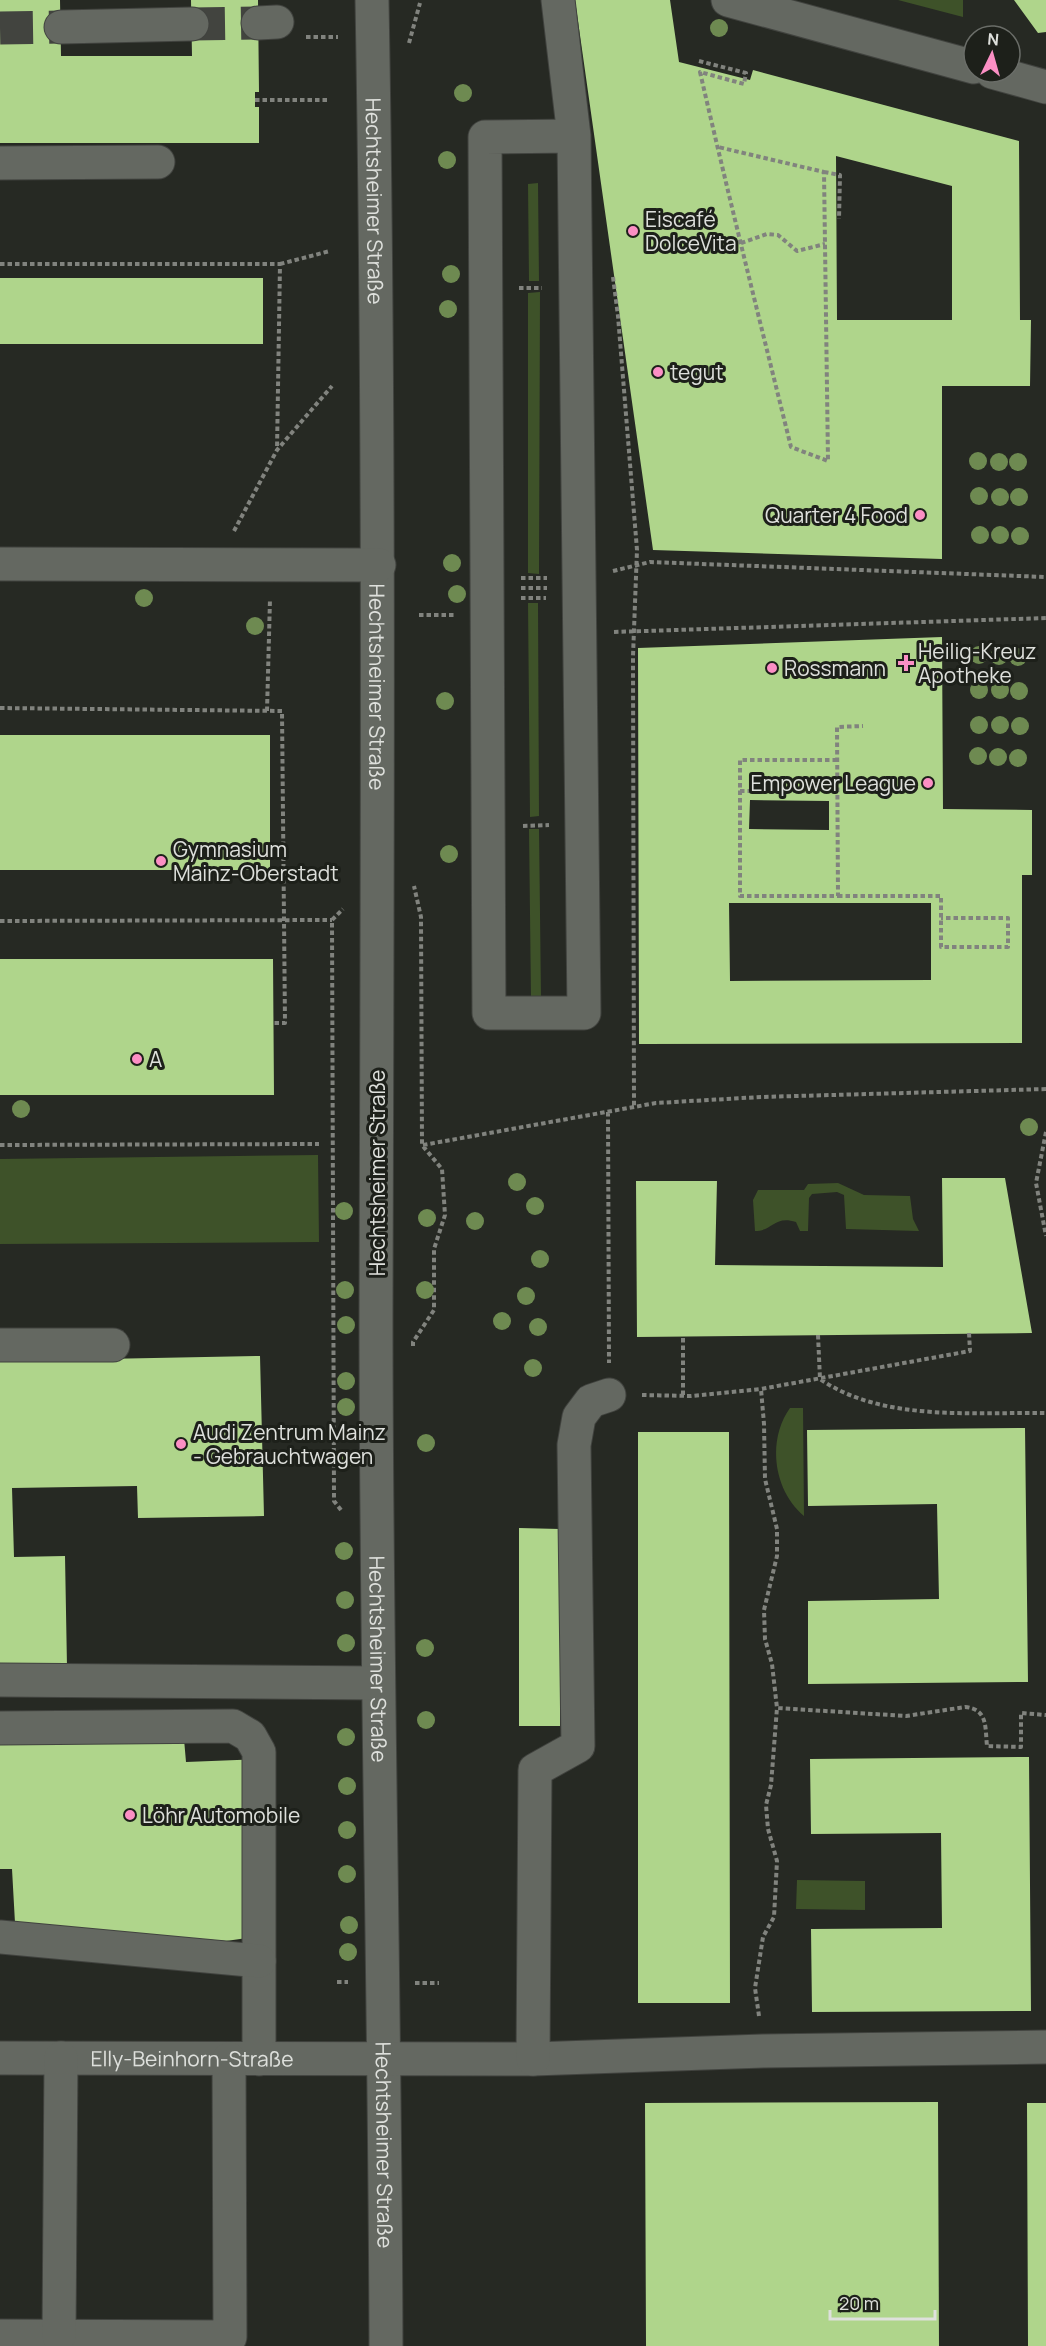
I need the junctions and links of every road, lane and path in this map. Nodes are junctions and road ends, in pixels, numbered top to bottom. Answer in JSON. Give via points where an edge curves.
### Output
{"nodes":[{"id":1,"x":372,"y":0,"type":"edge"},
{"id":2,"x":558,"y":0,"type":"edge"},
{"id":3,"x":728,"y":0,"type":"edge"},
{"id":4,"x":420,"y":3,"type":"dead end"},
{"id":5,"x":192,"y":24,"type":"tunnel mouth"},
{"id":6,"x":60,"y":27,"type":"tunnel mouth"},
{"id":7,"x":408,"y":48,"type":"dead end"},
{"id":8,"x":699,"y":60,"type":"dead end"},
{"id":9,"x":962,"y":64,"type":"edge"},
{"id":10,"x":1022,"y":80,"type":"edge"},
{"id":11,"x":1046,"y":87,"type":"edge"},
{"id":12,"x":255,"y":100,"type":"dead end"},
{"id":13,"x":328,"y":100,"type":"dead end"},
{"id":14,"x":574,"y":136,"type":"junction"},
{"id":15,"x":718,"y":147,"type":"junction"},
{"id":16,"x":158,"y":162,"type":"dead end"},
{"id":17,"x":0,"y":163,"type":"edge"},
{"id":18,"x":824,"y":172,"type":"junction"},
{"id":19,"x":839,"y":219,"type":"dead end"},
{"id":20,"x":741,"y":243,"type":"junction"},
{"id":21,"x":825,"y":244,"type":"junction"},
{"id":22,"x":330,"y":251,"type":"dead end"},
{"id":23,"x":0,"y":264,"type":"edge"},
{"id":24,"x":280,"y":264,"type":"junction"},
{"id":25,"x":486,"y":288,"type":"junction"},
{"id":26,"x":577,"y":288,"type":"junction"},
{"id":27,"x":332,"y":386,"type":"dead end"},
{"id":28,"x":277,"y":450,"type":"junction"},
{"id":29,"x":0,"y":564,"type":"edge"},
{"id":30,"x":216,"y":564,"type":"junction"},
{"id":31,"x":270,"y":565,"type":"junction"},
{"id":32,"x":379,"y":565,"type":"junction"},
{"id":33,"x":636,"y":566,"type":"junction"},
{"id":34,"x":1046,"y":577,"type":"edge"},
{"id":35,"x":518,"y":578,"type":"dead end"},
{"id":36,"x":580,"y":578,"type":"junction"},
{"id":37,"x":518,"y":588,"type":"dead end"},
{"id":38,"x":550,"y":588,"type":"dead end"},
{"id":39,"x":551,"y":598,"type":"dead end"},
{"id":40,"x":487,"y":607,"type":"junction"},
{"id":41,"x":419,"y":615,"type":"dead end"},
{"id":42,"x":1046,"y":618,"type":"edge"},
{"id":43,"x":635,"y":631,"type":"junction"},
{"id":44,"x":580,"y":633,"type":"junction"},
{"id":45,"x":0,"y":708,"type":"edge"},
{"id":46,"x":267,"y":711,"type":"junction"},
{"id":47,"x":863,"y":726,"type":"dead end"},
{"id":48,"x":837,"y":760,"type":"junction"},
{"id":49,"x":740,"y":791,"type":"junction"},
{"id":50,"x":784,"y":791,"type":"dead end"},
{"id":51,"x":793,"y":791,"type":"dead end"},
{"id":52,"x":837,"y":791,"type":"junction"},
{"id":53,"x":538,"y":825,"type":"dead end"},
{"id":54,"x":521,"y":826,"type":"dead end"},
{"id":55,"x":838,"y":896,"type":"junction"},
{"id":56,"x":941,"y":918,"type":"junction"},
{"id":57,"x":285,"y":920,"type":"junction"},
{"id":58,"x":0,"y":921,"type":"edge"},
{"id":59,"x":273,"y":1023,"type":"dead end"},
{"id":60,"x":1046,"y":1089,"type":"edge"},
{"id":61,"x":634,"y":1107,"type":"junction"},
{"id":62,"x":608,"y":1112,"type":"junction"},
{"id":63,"x":1046,"y":1132,"type":"edge"},
{"id":64,"x":319,"y":1144,"type":"dead end"},
{"id":65,"x":0,"y":1145,"type":"edge"},
{"id":66,"x":1046,"y":1236,"type":"edge"},
{"id":67,"x":425,"y":1323,"type":"dead end"},
{"id":68,"x":969,"y":1333,"type":"dead end"},
{"id":69,"x":818,"y":1335,"type":"dead end"},
{"id":70,"x":683,"y":1336,"type":"dead end"},
{"id":71,"x":0,"y":1345,"type":"edge"},
{"id":72,"x":113,"y":1345,"type":"dead end"},
{"id":73,"x":820,"y":1379,"type":"junction"},
{"id":74,"x":761,"y":1389,"type":"junction"},
{"id":75,"x":609,"y":1395,"type":"junction"},
{"id":76,"x":683,"y":1395,"type":"junction"},
{"id":77,"x":1046,"y":1413,"type":"edge"},
{"id":78,"x":346,"y":1517,"type":"dead end"},
{"id":79,"x":0,"y":1680,"type":"edge"},
{"id":80,"x":378,"y":1683,"type":"junction"},
{"id":81,"x":777,"y":1708,"type":"junction"},
{"id":82,"x":1046,"y":1715,"type":"edge"},
{"id":83,"x":0,"y":1728,"type":"edge"},
{"id":84,"x":0,"y":1937,"type":"edge"},
{"id":85,"x":259,"y":1961,"type":"junction"},
{"id":86,"x":1046,"y":2047,"type":"edge"},
{"id":87,"x":763,"y":2051,"type":"junction"},
{"id":88,"x":0,"y":2058,"type":"edge"},
{"id":89,"x":61,"y":2058,"type":"junction"},
{"id":90,"x":244,"y":2059,"type":"junction"},
{"id":91,"x":385,"y":2060,"type":"junction"},
{"id":92,"x":533,"y":2060,"type":"junction"},
{"id":93,"x":0,"y":2336,"type":"edge"},
{"id":94,"x":58,"y":2336,"type":"junction"},
{"id":95,"x":386,"y":2346,"type":"edge"}],
"edges":[{"from":1,"to":32,"type":"street","name":"Hechtsheimer Straße"},
{"from":2,"to":14,"type":"street","via":[[575,66]]},
{"from":3,"to":9,"type":"street"},
{"from":4,"to":7,"type":"path"},
{"from":5,"to":6,"type":"street"},
{"from":8,"to":15,"type":"path","via":[[746,73],[744,84],[700,72]]},
{"from":10,"to":11,"type":"street"},
{"from":12,"to":13,"type":"path"},
{"from":14,"to":25,"type":"street","via":[[485,137]]},
{"from":14,"to":26,"type":"street"},
{"from":15,"to":18,"type":"path"},
{"from":15,"to":20,"type":"path"},
{"from":16,"to":17,"type":"street"},
{"from":18,"to":19,"type":"path","via":[[840,175]]},
{"from":18,"to":21,"type":"path"},
{"from":20,"to":21,"type":"path","via":[[767,234],[777,235],[797,250]]},
{"from":20,"to":21,"type":"path","via":[[791,447],[828,461]]},
{"from":22,"to":24,"type":"path"},
{"from":23,"to":24,"type":"path"},
{"from":24,"to":28,"type":"path"},
{"from":25,"to":26,"type":"path"},
{"from":25,"to":40,"type":"street"},
{"from":26,"to":36,"type":"street"},
{"from":27,"to":28,"type":"path"},
{"from":28,"to":30,"type":"path"},
{"from":29,"to":30,"type":"street"},
{"from":30,"to":31,"type":"street"},
{"from":31,"to":32,"type":"street"},
{"from":31,"to":46,"type":"path"},
{"from":32,"to":80,"type":"street","name":"Hechtsheimer Straße"},
{"from":33,"to":34,"type":"path","via":[[650,562]]},
{"from":33,"to":36,"type":"path"},
{"from":33,"to":43,"type":"path"},
{"from":35,"to":36,"type":"path"},
{"from":36,"to":44,"type":"street"},
{"from":37,"to":38,"type":"path"},
{"from":39,"to":40,"type":"path","via":[[501,599]]},
{"from":40,"to":41,"type":"path","via":[[474,614]]},
{"from":40,"to":44,"type":"street","via":[[489,1013],[584,1013]]},
{"from":42,"to":43,"type":"path"},
{"from":43,"to":44,"type":"path"},
{"from":43,"to":61,"type":"path"},
{"from":45,"to":46,"type":"path"},
{"from":46,"to":57,"type":"path","via":[[282,711]]},
{"from":47,"to":48,"type":"path","via":[[837,727]]},
{"from":48,"to":49,"type":"path","via":[[740,760]]},
{"from":48,"to":52,"type":"path"},
{"from":49,"to":50,"type":"path"},
{"from":49,"to":55,"type":"path","via":[[741,896]]},
{"from":51,"to":52,"type":"path"},
{"from":52,"to":55,"type":"path"},
{"from":53,"to":54,"type":"path"},
{"from":55,"to":56,"type":"path","via":[[941,896]]},
{"from":56,"to":56,"type":"path","via":[[941,947],[1008,947],[1008,918]]},
{"from":57,"to":58,"type":"path"},
{"from":57,"to":59,"type":"path","via":[[285,1023]]},
{"from":57,"to":78,"type":"path","via":[[332,920],[334,1501]]},
{"from":60,"to":61,"type":"path","via":[[761,1097]]},
{"from":61,"to":62,"type":"path"},
{"from":62,"to":67,"type":"path","via":[[422,1145],[442,1169],[445,1215],[434,1250],[434,1310]]},
{"from":62,"to":75,"type":"path"},
{"from":63,"to":66,"type":"path","via":[[1036,1183]]},
{"from":64,"to":65,"type":"path"},
{"from":68,"to":73,"type":"path","via":[[970,1351]]},
{"from":69,"to":73,"type":"path"},
{"from":70,"to":76,"type":"path"},
{"from":71,"to":72,"type":"street"},
{"from":73,"to":74,"type":"path"},
{"from":73,"to":77,"type":"path","via":[[858,1398],[895,1407]]},
{"from":74,"to":76,"type":"path"},
{"from":74,"to":81,"type":"path","via":[[765,1479],[777,1529],[777,1556],[764,1610]]},
{"from":75,"to":76,"type":"path"},
{"from":75,"to":92,"type":"street","via":[[591,1401],[579,1417],[573,1446],[578,1746],[535,1770]]},
{"from":79,"to":80,"type":"street"},
{"from":80,"to":91,"type":"street","name":"Hechtsheimer Straße"},
{"from":81,"to":82,"type":"path","via":[[906,1716],[973,1708],[985,1719],[987,1746],[1021,1747],[1021,1713]]},
{"from":81,"to":87,"type":"path","via":[[766,1805],[777,1861],[774,1917],[763,1937],[755,1988]]},
{"from":83,"to":85,"type":"street","via":[[233,1726],[250,1736],[259,1752]]},
{"from":84,"to":85,"type":"street"},
{"from":85,"to":90,"type":"street"},
{"from":86,"to":87,"type":"street","name":"Elly-Beinhorn-Straße"},
{"from":87,"to":92,"type":"street","name":"Elly-Beinhorn-Straße"},
{"from":88,"to":89,"type":"street","name":"Elly-Beinhorn-Straße"},
{"from":89,"to":90,"type":"street","name":"Elly-Beinhorn-Straße"},
{"from":89,"to":94,"type":"street"},
{"from":90,"to":91,"type":"street","name":"Elly-Beinhorn-Straße"},
{"from":90,"to":94,"type":"street","via":[[230,2337]]},
{"from":91,"to":92,"type":"street","name":"Elly-Beinhorn-Straße"},
{"from":91,"to":95,"type":"street","name":"Hechtsheimer Straße"},
{"from":93,"to":94,"type":"street"}]}
